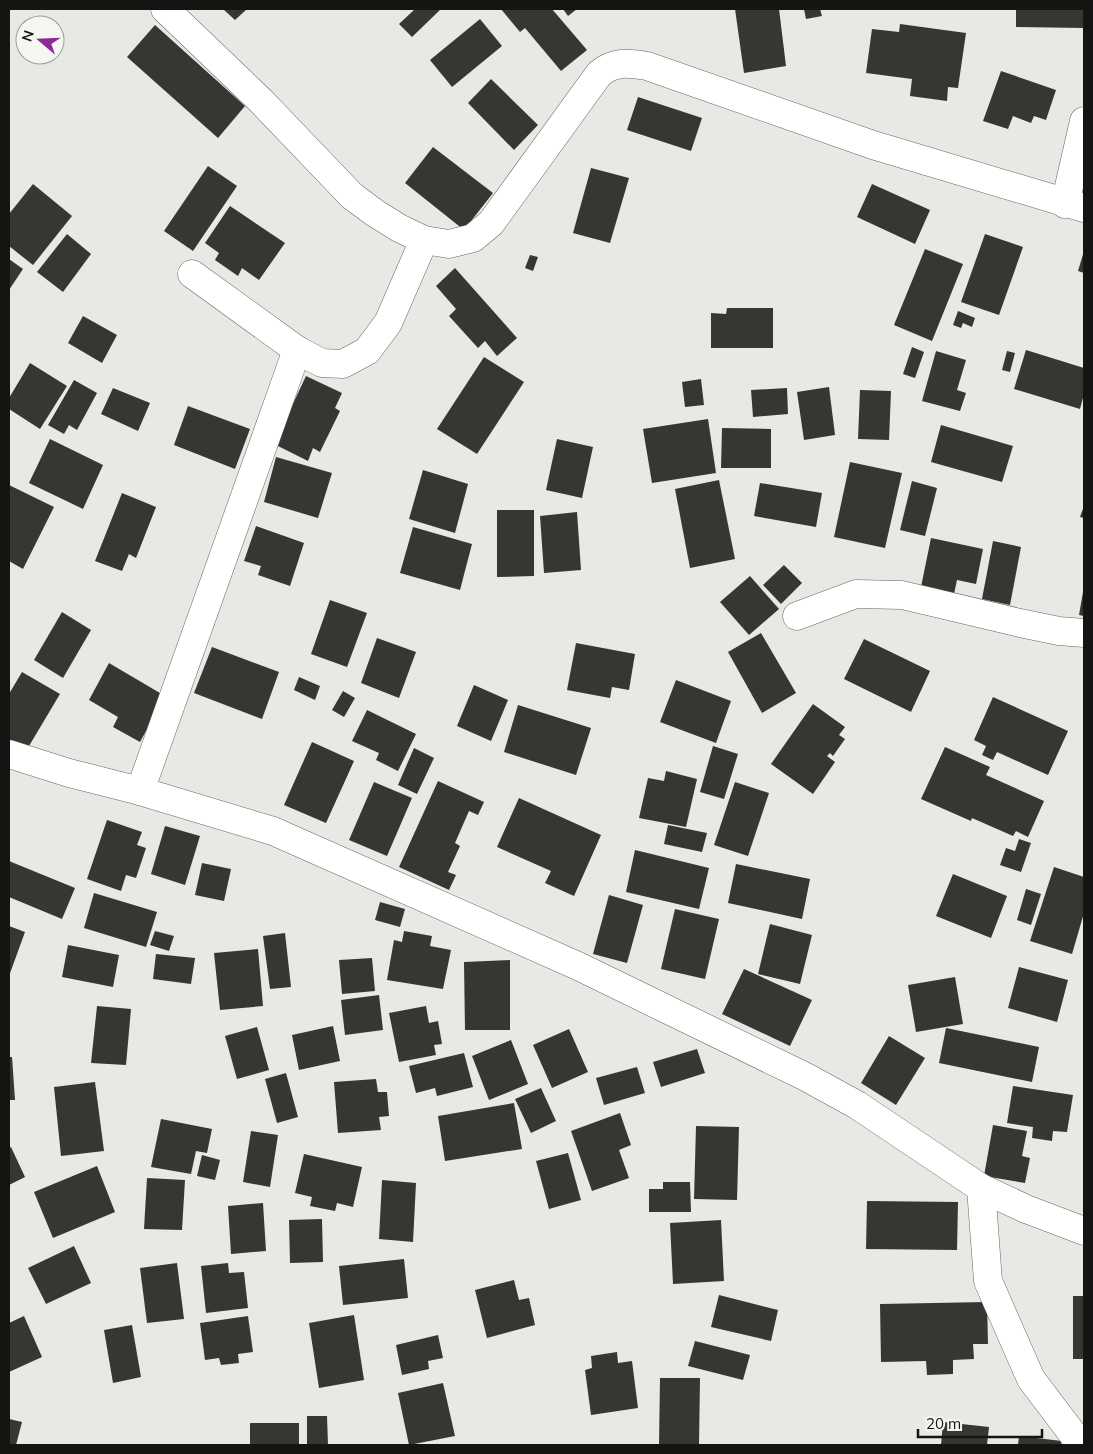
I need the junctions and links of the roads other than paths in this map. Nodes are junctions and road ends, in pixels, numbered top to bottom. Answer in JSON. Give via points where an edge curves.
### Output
{"nodes":[{"id":1,"x":165,"y":9,"type":"edge"},
{"id":2,"x":1084,"y":121,"type":"edge"},
{"id":3,"x":1074,"y":206,"type":"edge"},
{"id":4,"x":424,"y":240,"type":"junction"},
{"id":5,"x":192,"y":274,"type":"dead end"},
{"id":6,"x":297,"y":350,"type":"junction"},
{"id":7,"x":797,"y":616,"type":"dead end"},
{"id":8,"x":1084,"y":633,"type":"edge"},
{"id":9,"x":9,"y":754,"type":"edge"},
{"id":10,"x":140,"y":791,"type":"junction"},
{"id":11,"x":981,"y":1188,"type":"junction"},
{"id":12,"x":1084,"y":1231,"type":"edge"},
{"id":13,"x":1081,"y":1445,"type":"edge"}],
"edges":[{"from":1,"to":4,"type":"street","via":[[261,101],[352,196],[399,228]]},
{"from":2,"to":3,"type":"street"},
{"from":3,"to":4,"type":"street","via":[[873,145],[647,66],[618,64],[599,74],[492,223],[473,238],[449,244]]},
{"from":4,"to":6,"type":"street","via":[[388,323],[367,351],[343,364],[322,363]]},
{"from":5,"to":6,"type":"street"},
{"from":6,"to":10,"type":"street"},
{"from":7,"to":8,"type":"street","via":[[856,594],[902,595],[1029,625]]},
{"from":9,"to":10,"type":"street"},
{"from":10,"to":11,"type":"street","via":[[273,831],[586,970],[806,1076],[849,1100]]},
{"from":11,"to":12,"type":"street"},
{"from":11,"to":13,"type":"street","via":[[988,1281],[1031,1378]]}]}
